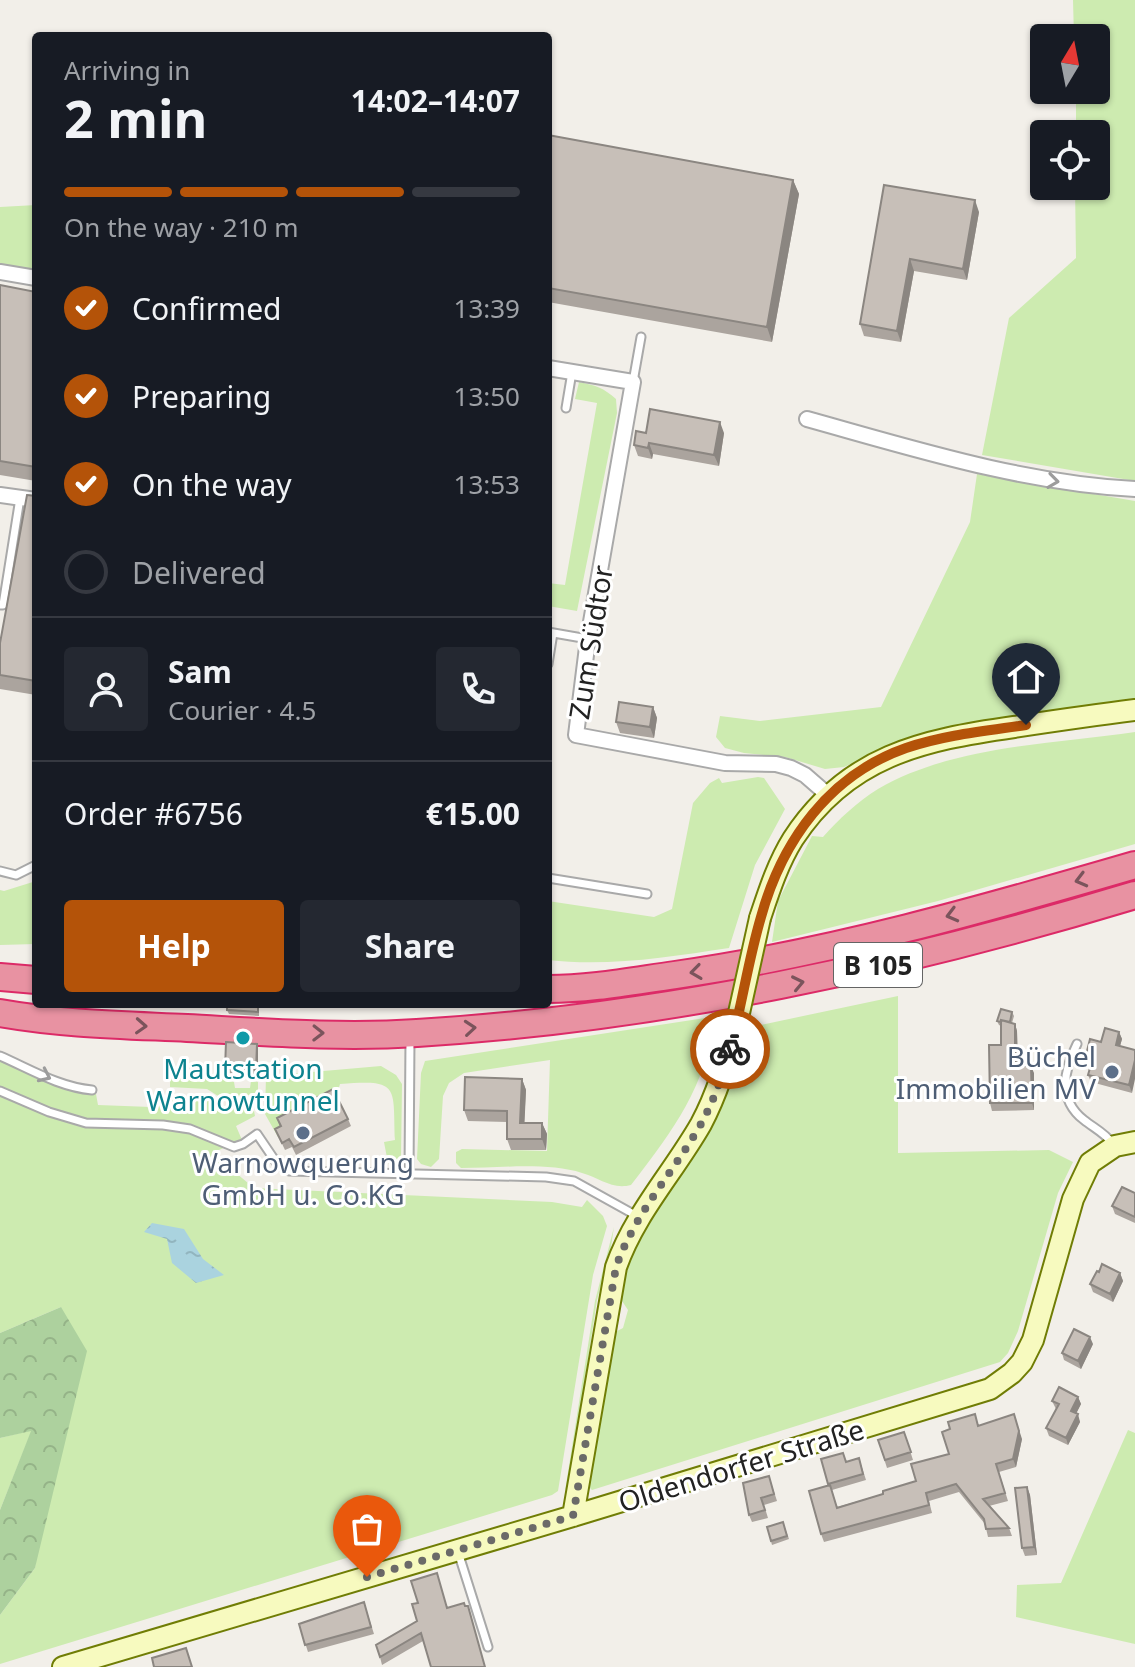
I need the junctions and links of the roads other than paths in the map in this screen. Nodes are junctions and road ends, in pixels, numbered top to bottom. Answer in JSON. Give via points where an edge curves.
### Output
{"nodes":[{"id":1,"x":0,"y":272,"type":"edge"},
{"id":2,"x":32,"y":277,"type":"edge"},
{"id":3,"x":641,"y":337,"type":"dead end"},
{"id":4,"x":552,"y":369,"type":"edge"},
{"id":5,"x":572,"y":372,"type":"junction"},
{"id":6,"x":633,"y":382,"type":"junction"},
{"id":7,"x":566,"y":408,"type":"dead end"},
{"id":8,"x":807,"y":419,"type":"dead end"},
{"id":9,"x":1135,"y":489,"type":"edge"},
{"id":10,"x":0,"y":495,"type":"edge"},
{"id":11,"x":20,"y":498,"type":"junction"},
{"id":12,"x":32,"y":500,"type":"edge"},
{"id":13,"x":0,"y":605,"type":"edge"},
{"id":14,"x":552,"y":633,"type":"edge"},
{"id":15,"x":588,"y":639,"type":"junction"},
{"id":16,"x":1135,"y":710,"type":"edge"},
{"id":17,"x":828,"y":795,"type":"junction"},
{"id":18,"x":1135,"y":865,"type":"edge"},
{"id":19,"x":32,"y":867,"type":"edge"},
{"id":20,"x":0,"y":871,"type":"edge"},
{"id":21,"x":552,"y":879,"type":"edge"},
{"id":22,"x":647,"y":894,"type":"dead end"},
{"id":23,"x":1135,"y":895,"type":"edge"},
{"id":24,"x":0,"y":977,"type":"edge"},
{"id":25,"x":32,"y":980,"type":"edge"},
{"id":26,"x":552,"y":989,"type":"edge"},
{"id":27,"x":0,"y":1013,"type":"edge"},
{"id":28,"x":410,"y":1033,"type":"junction"},
{"id":29,"x":1077,"y":1044,"type":"dead end"},
{"id":30,"x":0,"y":1056,"type":"edge"},
{"id":31,"x":92,"y":1090,"type":"dead end"},
{"id":32,"x":0,"y":1091,"type":"edge"},
{"id":33,"x":1125,"y":1144,"type":"edge"},
{"id":34,"x":409,"y":1174,"type":"junction"},
{"id":35,"x":639,"y":1217,"type":"junction"},
{"id":36,"x":573,"y":1516,"type":"junction"},
{"id":37,"x":458,"y":1550,"type":"junction"},
{"id":38,"x":488,"y":1647,"type":"dead end"},
{"id":39,"x":63,"y":1667,"type":"edge"}],
"edges":[{"from":1,"to":2,"type":"street"},
{"from":3,"to":6,"type":"lane"},
{"from":4,"to":5,"type":"street"},
{"from":5,"to":6,"type":"street"},
{"from":5,"to":7,"type":"lane"},
{"from":6,"to":15,"type":"street","name":"Zum Südtor"},
{"from":8,"to":9,"type":"street","one_way":true,"via":[[1026,477]]},
{"from":10,"to":11,"type":"street"},
{"from":11,"to":12,"type":"street"},
{"from":11,"to":13,"type":"lane"},
{"from":14,"to":15,"type":"lane"},
{"from":15,"to":17,"type":"street","name":"Zum Südtor","via":[[576,735],[725,763],[776,764],[805,775]]},
{"from":16,"to":17,"type":"street","via":[[917,745],[867,766]]},
{"from":17,"to":35,"type":"street","bridge":true,"via":[[786,851],[773,881],[718,1088],[700,1126]]},
{"from":18,"to":26,"type":"highway","number":"B 105","one_way":true,"via":[[944,918],[751,963]]},
{"from":19,"to":20,"type":"lane","via":[[16,875]]},
{"from":21,"to":22,"type":"lane"},
{"from":28,"to":23,"type":"highway","number":"B 105","one_way":true,"via":[[575,1019],[774,988]]},
{"from":24,"to":25,"type":"highway"},
{"from":27,"to":28,"type":"highway","number":"B 105","one_way":true,"via":[[63,1022],[244,1031]]},
{"from":28,"to":34,"type":"lane"},
{"from":29,"to":33,"type":"lane","via":[[1064,1084],[1069,1102],[1080,1117]]},
{"from":30,"to":31,"type":"lane","one_way":true,"via":[[57,1082]]},
{"from":32,"to":34,"type":"lane","via":[[86,1123],[190,1129],[234,1147],[257,1134],[278,1165],[289,1171]]},
{"from":33,"to":36,"type":"street","name":"Oldendorfer Straße","via":[[1090,1163],[1080,1180],[1033,1340],[1022,1362],[990,1389]]},
{"from":34,"to":35,"type":"lane","via":[[447,1171],[574,1181]]},
{"from":35,"to":36,"type":"street","via":[[622,1250],[610,1293]]},
{"from":36,"to":37,"type":"street","name":"Oldendorfer Straße"},
{"from":37,"to":38,"type":"lane"},
{"from":37,"to":39,"type":"street","name":"Oldendorfer Straße"}]}
